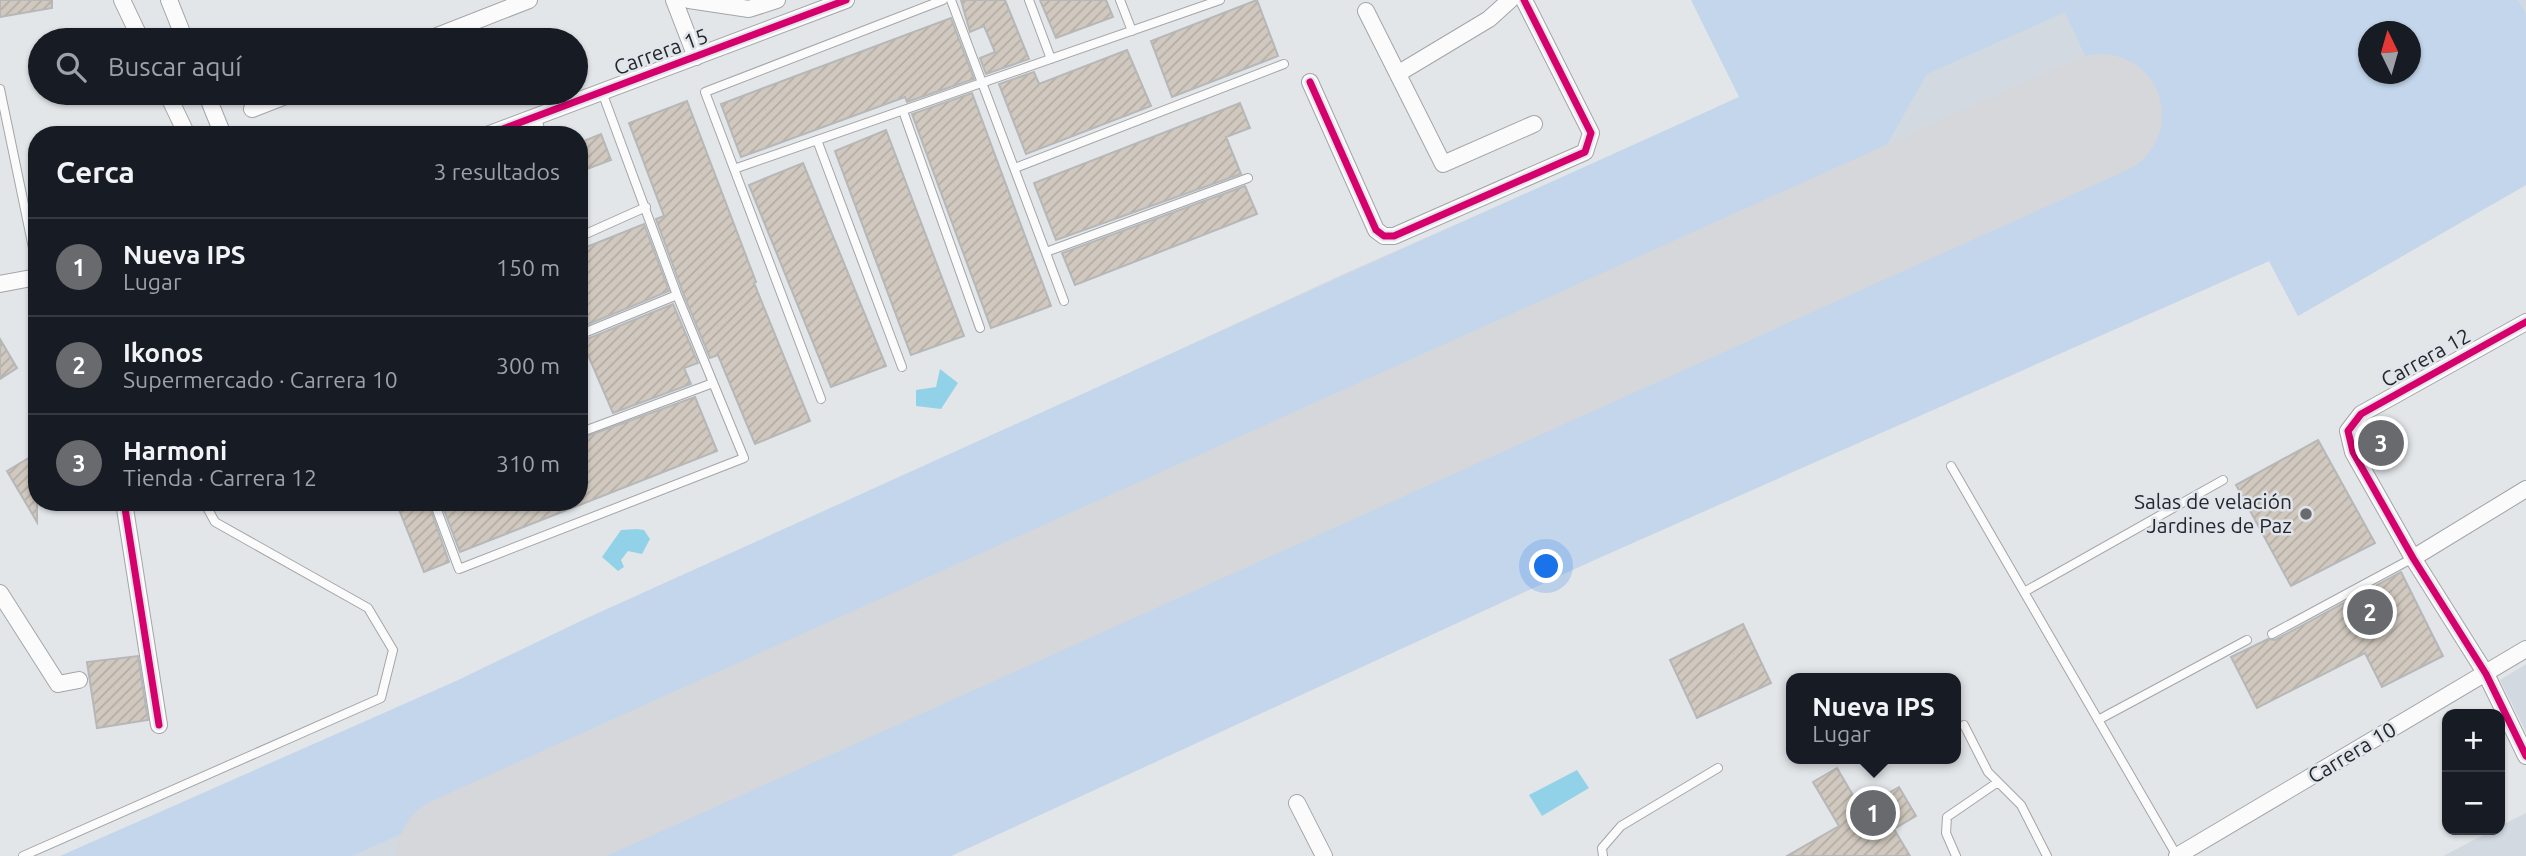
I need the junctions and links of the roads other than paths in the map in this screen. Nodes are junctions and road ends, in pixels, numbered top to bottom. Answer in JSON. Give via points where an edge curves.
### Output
{"nodes":[{"id":1,"x":122,"y":0,"type":"edge"},
{"id":2,"x":169,"y":0,"type":"edge"},
{"id":3,"x":529,"y":0,"type":"edge"},
{"id":4,"x":674,"y":0,"type":"edge"},
{"id":5,"x":689,"y":0,"type":"edge"},
{"id":6,"x":777,"y":0,"type":"edge"},
{"id":7,"x":846,"y":0,"type":"edge"},
{"id":8,"x":943,"y":0,"type":"edge"},
{"id":9,"x":951,"y":0,"type":"edge"},
{"id":10,"x":1029,"y":0,"type":"edge"},
{"id":11,"x":1120,"y":0,"type":"edge"},
{"id":12,"x":1218,"y":0,"type":"edge"},
{"id":13,"x":1510,"y":0,"type":"edge"},
{"id":14,"x":1524,"y":0,"type":"edge"},
{"id":15,"x":1366,"y":11,"type":"dead end"},
{"id":16,"x":135,"y":28,"type":"edge"},
{"id":17,"x":180,"y":28,"type":"edge"},
{"id":18,"x":458,"y":28,"type":"edge"},
{"id":19,"x":1132,"y":31,"type":"junction"},
{"id":20,"x":696,"y":57,"type":"junction"},
{"id":21,"x":1051,"y":59,"type":"junction"},
{"id":22,"x":1284,"y":64,"type":"dead end"},
{"id":23,"x":1399,"y":73,"type":"junction"},
{"id":24,"x":983,"y":82,"type":"junction"},
{"id":25,"x":1310,"y":82,"type":"dead end"},
{"id":26,"x":0,"y":89,"type":"edge"},
{"id":27,"x":602,"y":92,"type":"junction"},
{"id":28,"x":588,"y":97,"type":"edge"},
{"id":29,"x":173,"y":105,"type":"edge"},
{"id":30,"x":211,"y":105,"type":"edge"},
{"id":31,"x":262,"y":105,"type":"edge"},
{"id":32,"x":566,"y":105,"type":"edge"},
{"id":33,"x":252,"y":109,"type":"dead end"},
{"id":34,"x":902,"y":111,"type":"junction"},
{"id":35,"x":536,"y":116,"type":"junction"},
{"id":36,"x":1534,"y":124,"type":"dead end"},
{"id":37,"x":183,"y":126,"type":"edge"},
{"id":38,"x":219,"y":126,"type":"edge"},
{"id":39,"x":510,"y":126,"type":"edge"},
{"id":40,"x":539,"y":126,"type":"edge"},
{"id":41,"x":817,"y":140,"type":"junction"},
{"id":42,"x":1015,"y":168,"type":"junction"},
{"id":43,"x":734,"y":169,"type":"junction"},
{"id":44,"x":1248,"y":178,"type":"dead end"},
{"id":45,"x":646,"y":207,"type":"junction"},
{"id":46,"x":28,"y":224,"type":"edge"},
{"id":47,"x":588,"y":232,"type":"edge"},
{"id":48,"x":1046,"y":253,"type":"junction"},
{"id":49,"x":28,"y":279,"type":"edge"},
{"id":50,"x":0,"y":284,"type":"edge"},
{"id":51,"x":677,"y":295,"type":"junction"},
{"id":52,"x":1064,"y":301,"type":"dead end"},
{"id":53,"x":2526,"y":322,"type":"edge"},
{"id":54,"x":980,"y":328,"type":"dead end"},
{"id":55,"x":588,"y":331,"type":"edge"},
{"id":56,"x":902,"y":368,"type":"dead end"},
{"id":57,"x":713,"y":383,"type":"junction"},
{"id":58,"x":821,"y":399,"type":"dead end"},
{"id":59,"x":588,"y":430,"type":"edge"},
{"id":60,"x":1951,"y":466,"type":"dead end"},
{"id":61,"x":2223,"y":480,"type":"dead end"},
{"id":62,"x":2526,"y":489,"type":"edge"},
{"id":63,"x":125,"y":511,"type":"edge"},
{"id":64,"x":209,"y":511,"type":"edge"},
{"id":65,"x":437,"y":511,"type":"edge"},
{"id":66,"x":2413,"y":558,"type":"junction"},
{"id":67,"x":2024,"y":592,"type":"junction"},
{"id":68,"x":0,"y":593,"type":"edge"},
{"id":69,"x":2272,"y":634,"type":"dead end"},
{"id":70,"x":2247,"y":639,"type":"dead end"},
{"id":71,"x":2526,"y":649,"type":"edge"},
{"id":72,"x":2486,"y":674,"type":"junction"},
{"id":73,"x":79,"y":680,"type":"dead end"},
{"id":74,"x":2098,"y":720,"type":"junction"},
{"id":75,"x":159,"y":725,"type":"dead end"},
{"id":76,"x":1964,"y":725,"type":"dead end"},
{"id":77,"x":2526,"y":756,"type":"edge"},
{"id":78,"x":1718,"y":768,"type":"dead end"},
{"id":79,"x":1998,"y":782,"type":"junction"},
{"id":80,"x":1297,"y":803,"type":"dead end"},
{"id":81,"x":23,"y":856,"type":"edge"},
{"id":82,"x":1324,"y":856,"type":"edge"},
{"id":83,"x":1603,"y":856,"type":"edge"},
{"id":84,"x":1956,"y":856,"type":"edge"},
{"id":85,"x":2047,"y":856,"type":"edge"},
{"id":86,"x":2177,"y":856,"type":"edge"}],
"edges":[{"from":1,"to":16,"type":"street"},
{"from":2,"to":17,"type":"street"},
{"from":3,"to":18,"type":"street"},
{"from":4,"to":20,"type":"street"},
{"from":5,"to":6,"type":"street","via":[[749,9]]},
{"from":7,"to":20,"type":"street","name":"Carrera 15"},
{"from":8,"to":43,"type":"lane","via":[[705,92]]},
{"from":9,"to":24,"type":"lane"},
{"from":10,"to":21,"type":"lane"},
{"from":11,"to":19,"type":"lane"},
{"from":12,"to":19,"type":"lane"},
{"from":13,"to":23,"type":"street","via":[[1489,19]]},
{"from":14,"to":25,"type":"street","via":[[1591,134],[1585,152],[1394,236],[1376,230]]},
{"from":15,"to":23,"type":"street"},
{"from":19,"to":21,"type":"lane"},
{"from":20,"to":27,"type":"street","name":"Carrera 15"},
{"from":21,"to":24,"type":"lane"},
{"from":22,"to":42,"type":"lane"},
{"from":23,"to":36,"type":"street","via":[[1443,164]]},
{"from":24,"to":34,"type":"lane"},
{"from":24,"to":42,"type":"lane"},
{"from":26,"to":46,"type":"lane"},
{"from":27,"to":28,"type":"street","name":"Carrera 15"},
{"from":27,"to":45,"type":"lane"},
{"from":29,"to":37,"type":"street"},
{"from":30,"to":38,"type":"street"},
{"from":31,"to":33,"type":"street"},
{"from":32,"to":35,"type":"street","name":"Carrera 15"},
{"from":34,"to":41,"type":"lane"},
{"from":34,"to":54,"type":"lane"},
{"from":35,"to":39,"type":"street","name":"Carrera 15"},
{"from":35,"to":40,"type":"lane"},
{"from":41,"to":43,"type":"lane"},
{"from":41,"to":56,"type":"lane"},
{"from":42,"to":48,"type":"lane"},
{"from":43,"to":58,"type":"lane"},
{"from":44,"to":48,"type":"lane"},
{"from":45,"to":47,"type":"lane"},
{"from":45,"to":51,"type":"lane"},
{"from":48,"to":52,"type":"lane"},
{"from":49,"to":50,"type":"street"},
{"from":51,"to":55,"type":"lane"},
{"from":51,"to":57,"type":"lane"},
{"from":53,"to":66,"type":"street","name":"Carrera 12","via":[[2361,414],[2348,431],[2353,452]]},
{"from":57,"to":59,"type":"lane"},
{"from":57,"to":65,"type":"lane","via":[[744,458],[459,569]]},
{"from":60,"to":67,"type":"lane"},
{"from":61,"to":67,"type":"lane"},
{"from":62,"to":66,"type":"street"},
{"from":63,"to":75,"type":"street"},
{"from":64,"to":81,"type":"lane","via":[[215,522],[368,608],[393,650],[381,698]]},
{"from":66,"to":69,"type":"lane"},
{"from":66,"to":72,"type":"street"},
{"from":67,"to":74,"type":"lane"},
{"from":68,"to":73,"type":"street","via":[[58,684]]},
{"from":70,"to":74,"type":"lane"},
{"from":71,"to":72,"type":"street","name":"Carrera 10"},
{"from":72,"to":77,"type":"street"},
{"from":72,"to":86,"type":"street","name":"Carrera 10"},
{"from":74,"to":86,"type":"lane"},
{"from":76,"to":79,"type":"lane"},
{"from":78,"to":83,"type":"lane","via":[[1621,826],[1602,848]]},
{"from":79,"to":84,"type":"lane","via":[[1947,817],[1946,833]]},
{"from":79,"to":85,"type":"lane","via":[[2021,806]]},
{"from":80,"to":82,"type":"street"}]}
